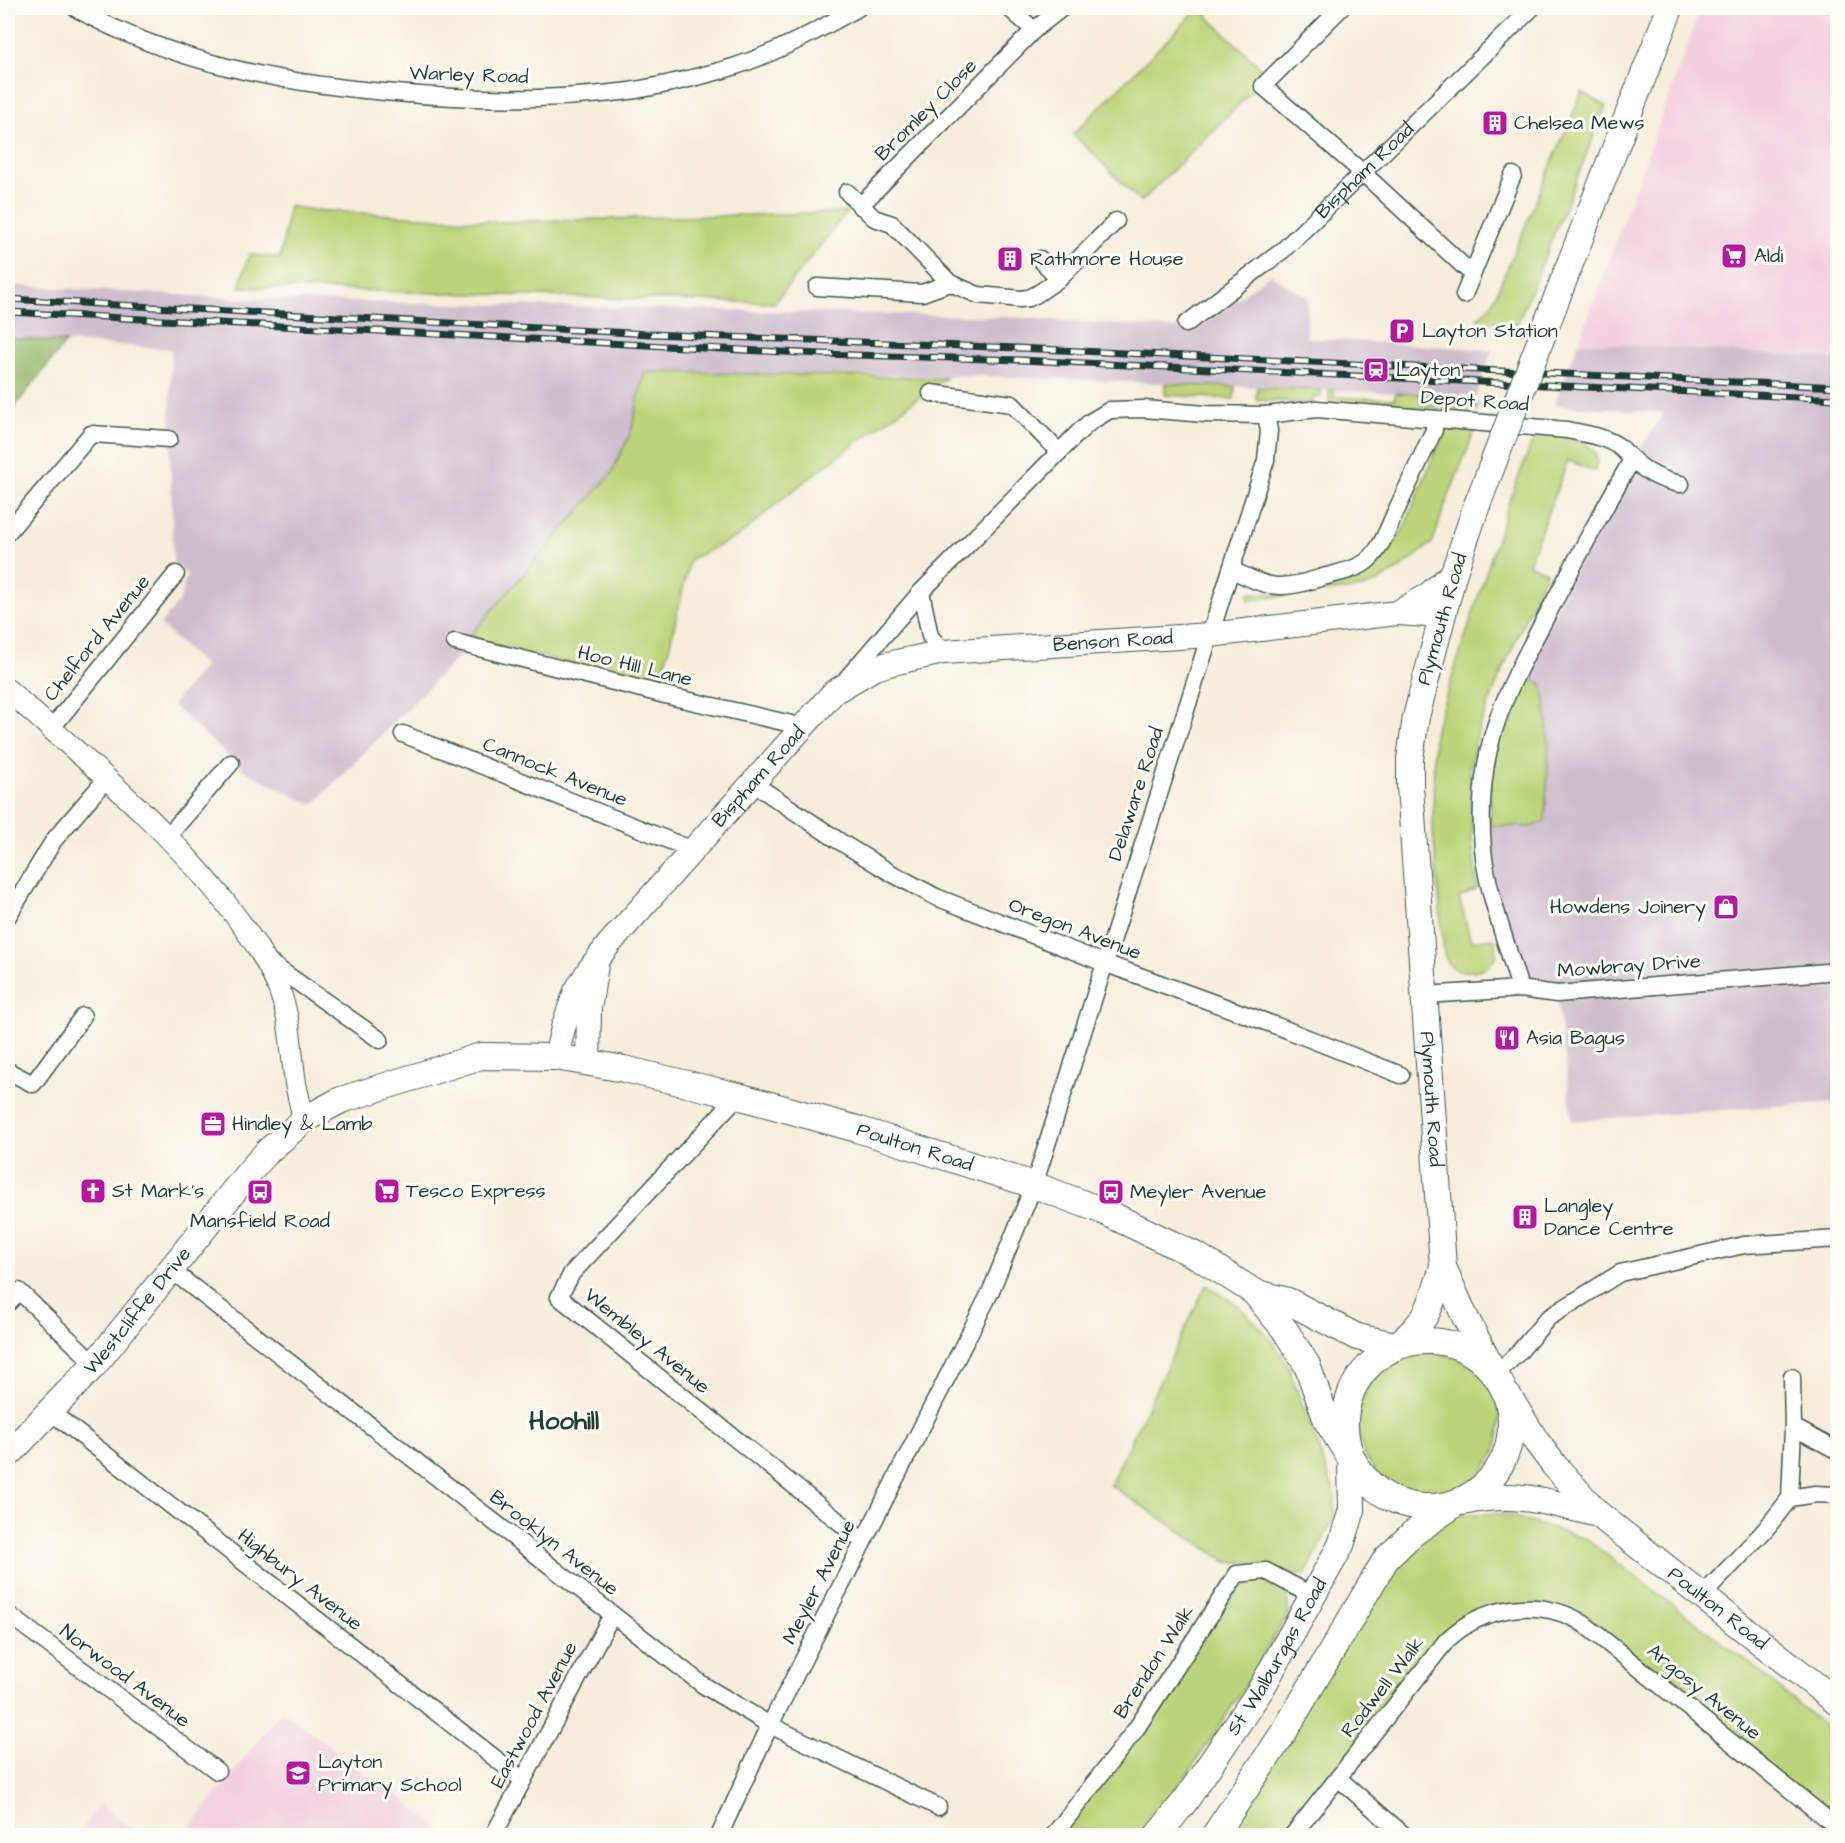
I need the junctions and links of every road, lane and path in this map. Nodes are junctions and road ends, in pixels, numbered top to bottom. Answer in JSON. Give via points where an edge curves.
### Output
{"nodes":[{"id":1,"x":858,"y":8,"type":"edge"},
{"id":2,"x":1009,"y":8,"type":"edge"},
{"id":3,"x":1062,"y":8,"type":"edge"},
{"id":4,"x":1341,"y":8,"type":"edge"},
{"id":5,"x":1532,"y":8,"type":"edge"},
{"id":6,"x":1670,"y":8,"type":"edge"},
{"id":7,"x":79,"y":9,"type":"edge"},
{"id":8,"x":1034,"y":30,"type":"junction"},
{"id":9,"x":1363,"y":173,"type":"junction"},
{"id":10,"x":1513,"y":175,"type":"dead end"},
{"id":11,"x":847,"y":192,"type":"dead end"},
{"id":12,"x":860,"y":206,"type":"junction"},
{"id":13,"x":1116,"y":221,"type":"dead end"},
{"id":14,"x":1040,"y":259,"type":"dead end"},
{"id":15,"x":1472,"y":274,"type":"junction"},
{"id":16,"x":1059,"y":279,"type":"junction"},
{"id":17,"x":950,"y":283,"type":"junction"},
{"id":18,"x":818,"y":287,"type":"dead end"},
{"id":19,"x":1464,"y":295,"type":"dead end"},
{"id":20,"x":1186,"y":324,"type":"dead end"},
{"id":21,"x":931,"y":393,"type":"dead end"},
{"id":22,"x":1144,"y":409,"type":"joint"},
{"id":23,"x":1266,"y":416,"type":"junction"},
{"id":24,"x":1436,"y":418,"type":"junction"},
{"id":25,"x":169,"y":440,"type":"dead end"},
{"id":26,"x":1059,"y":452,"type":"junction"},
{"id":27,"x":1632,"y":460,"type":"junction"},
{"id":28,"x":1681,"y":484,"type":"dead end"},
{"id":29,"x":8,"y":532,"type":"edge"},
{"id":30,"x":1232,"y":570,"type":"junction"},
{"id":31,"x":1454,"y":572,"type":"junction"},
{"id":32,"x":176,"y":574,"type":"dead end"},
{"id":33,"x":921,"y":592,"type":"junction"},
{"id":34,"x":1397,"y":613,"type":"junction"},
{"id":35,"x":1443,"y":616,"type":"junction"},
{"id":36,"x":1210,"y":635,"type":"junction"},
{"id":37,"x":455,"y":642,"type":"dead end"},
{"id":38,"x":944,"y":652,"type":"junction"},
{"id":39,"x":8,"y":690,"type":"edge"},
{"id":40,"x":834,"y":692,"type":"junction"},
{"id":41,"x":805,"y":727,"type":"junction"},
{"id":42,"x":51,"y":729,"type":"junction"},
{"id":43,"x":402,"y":734,"type":"dead end"},
{"id":44,"x":231,"y":763,"type":"dead end"},
{"id":45,"x":107,"y":778,"type":"junction"},
{"id":46,"x":753,"y":784,"type":"junction"},
{"id":47,"x":168,"y":837,"type":"junction"},
{"id":48,"x":693,"y":850,"type":"junction"},
{"id":49,"x":8,"y":916,"type":"edge"},
{"id":50,"x":266,"y":960,"type":"junction"},
{"id":51,"x":596,"y":962,"type":"junction"},
{"id":52,"x":1104,"y":963,"type":"junction"},
{"id":53,"x":1838,"y":971,"type":"edge"},
{"id":54,"x":1520,"y":990,"type":"junction"},
{"id":55,"x":1424,"y":995,"type":"junction"},
{"id":56,"x":82,"y":1016,"type":"dead end"},
{"id":57,"x":380,"y":1041,"type":"dead end"},
{"id":58,"x":556,"y":1057,"type":"junction"},
{"id":59,"x":588,"y":1062,"type":"junction"},
{"id":60,"x":8,"y":1071,"type":"edge"},
{"id":61,"x":1401,"y":1075,"type":"dead end"},
{"id":62,"x":738,"y":1096,"type":"junction"},
{"id":63,"x":304,"y":1120,"type":"junction"},
{"id":64,"x":1034,"y":1185,"type":"junction"},
{"id":65,"x":1838,"y":1239,"type":"edge"},
{"id":66,"x":1443,"y":1267,"type":"junction"},
{"id":67,"x":171,"y":1270,"type":"junction"},
{"id":68,"x":1254,"y":1292,"type":"junction"},
{"id":69,"x":8,"y":1303,"type":"edge"},
{"id":70,"x":1396,"y":1344,"type":"junction"},
{"id":71,"x":95,"y":1364,"type":"junction"},
{"id":72,"x":1497,"y":1376,"type":"junction"},
{"id":73,"x":1792,"y":1377,"type":"dead end"},
{"id":74,"x":51,"y":1413,"type":"junction"},
{"id":75,"x":1793,"y":1427,"type":"junction"},
{"id":76,"x":1838,"y":1450,"type":"edge"},
{"id":77,"x":8,"y":1455,"type":"edge"},
{"id":78,"x":1350,"y":1458,"type":"junction"},
{"id":79,"x":1838,"y":1495,"type":"edge"},
{"id":80,"x":1790,"y":1498,"type":"junction"},
{"id":81,"x":1455,"y":1505,"type":"junction"},
{"id":82,"x":1598,"y":1514,"type":"junction"},
{"id":83,"x":862,"y":1541,"type":"junction"},
{"id":84,"x":1313,"y":1596,"type":"junction"},
{"id":85,"x":1702,"y":1596,"type":"junction"},
{"id":86,"x":1536,"y":1607,"type":"joint"},
{"id":87,"x":8,"y":1614,"type":"edge"},
{"id":88,"x":612,"y":1615,"type":"junction"},
{"id":89,"x":1838,"y":1703,"type":"edge"},
{"id":90,"x":770,"y":1725,"type":"junction"},
{"id":91,"x":217,"y":1771,"type":"dead end"},
{"id":92,"x":1338,"y":1778,"type":"junction"},
{"id":93,"x":523,"y":1780,"type":"junction"},
{"id":94,"x":938,"y":1807,"type":"dead end"},
{"id":95,"x":1838,"y":1828,"type":"edge"},
{"id":96,"x":493,"y":1836,"type":"edge"},
{"id":97,"x":719,"y":1836,"type":"edge"},
{"id":98,"x":1053,"y":1836,"type":"edge"},
{"id":99,"x":1157,"y":1836,"type":"edge"},
{"id":100,"x":1214,"y":1836,"type":"edge"},
{"id":101,"x":1292,"y":1836,"type":"edge"},
{"id":102,"x":1405,"y":1836,"type":"edge"}],
"edges":[{"from":1,"to":7,"type":"street","name":"Warley Road","via":[[777,51],[725,69],[623,92],[533,99],[461,99],[346,89],[255,75],[144,39]]},
{"from":2,"to":8,"type":"street"},
{"from":3,"to":8,"type":"street","name":"Bromley Close"},
{"from":4,"to":9,"type":"street","via":[[1263,86]]},
{"from":5,"to":9,"type":"street","name":"Bispham Road"},
{"from":6,"to":31,"type":"main road","name":"Plymouth Road","bridge":true},
{"from":8,"to":12,"type":"street","name":"Bromley Close"},
{"from":9,"to":15,"type":"street"},
{"from":9,"to":20,"type":"street","name":"Bispham Road","via":[[1282,251]]},
{"from":10,"to":15,"type":"street"},
{"from":11,"to":12,"type":"street"},
{"from":12,"to":17,"type":"street","via":[[874,218],[892,224]]},
{"from":13,"to":16,"type":"street"},
{"from":14,"to":16,"type":"street"},
{"from":15,"to":19,"type":"street"},
{"from":16,"to":17,"type":"street","via":[[1029,298],[1020,299],[978,295]]},
{"from":17,"to":18,"type":"street","via":[[922,293]]},
{"from":21,"to":26,"type":"street","via":[[1012,404]]},
{"from":22,"to":23,"type":"street","name":"Depot Road"},
{"from":22,"to":26,"type":"street","name":"Bispham Road","via":[[1103,413]]},
{"from":23,"to":24,"type":"street","name":"Depot Road","via":[[1317,409]]},
{"from":23,"to":30,"type":"street","name":"Delaware Road","via":[[1266,460]]},
{"from":24,"to":27,"type":"street","name":"Depot Road","via":[[1567,430],[1604,438]]},
{"from":24,"to":30,"type":"street","via":[[1387,531],[1367,561],[1314,580],[1279,587]]},
{"from":25,"to":29,"type":"street","via":[[91,434]]},
{"from":26,"to":33,"type":"street","name":"Bispham Road"},
{"from":27,"to":28,"type":"street","name":"Depot Road","via":[[1667,482]]},
{"from":27,"to":54,"type":"street","via":[[1512,680],[1489,746],[1481,797],[1485,864]]},
{"from":30,"to":36,"type":"street","name":"Delaware Road"},
{"from":31,"to":34,"type":"main road","name":"Benson Road","via":[[1427,596]]},
{"from":31,"to":35,"type":"main road","name":"Plymouth Road"},
{"from":32,"to":42,"type":"street","name":"Chelford Avenue"},
{"from":33,"to":38,"type":"street","via":[[930,636]]},
{"from":33,"to":40,"type":"street","name":"Bispham Road"},
{"from":34,"to":35,"type":"main road","name":"Benson Road"},
{"from":34,"to":36,"type":"main road","name":"Benson Road"},
{"from":35,"to":55,"type":"main road","name":"Plymouth Road","via":[[1416,717],[1410,759]]},
{"from":36,"to":38,"type":"main road","name":"Benson Road"},
{"from":36,"to":52,"type":"street","name":"Delaware Road"},
{"from":37,"to":41,"type":"street","name":"Hoo Hill Lane"},
{"from":38,"to":40,"type":"main road","name":"Benson Road","via":[[873,669]]},
{"from":39,"to":42,"type":"street"},
{"from":40,"to":41,"type":"main road","name":"Bispham Road"},
{"from":41,"to":46,"type":"main road","name":"Bispham Road"},
{"from":42,"to":45,"type":"street"},
{"from":43,"to":48,"type":"street","name":"Cannock Avenue"},
{"from":44,"to":47,"type":"street"},
{"from":45,"to":47,"type":"street"},
{"from":45,"to":49,"type":"street","via":[[54,840]]},
{"from":46,"to":48,"type":"main road","name":"Bispham Road"},
{"from":46,"to":52,"type":"street","name":"Oregon Avenue","via":[[839,841],[936,897]]},
{"from":47,"to":50,"type":"street","via":[[213,887]]},
{"from":48,"to":51,"type":"main road","name":"Bispham Road"},
{"from":50,"to":57,"type":"street"},
{"from":50,"to":63,"type":"street","via":[[288,1017],[295,1082]]},
{"from":51,"to":58,"type":"main road","name":"Bispham Road","via":[[576,991]]},
{"from":51,"to":59,"type":"main road","name":"Bispham Road","via":[[589,1009]]},
{"from":52,"to":61,"type":"street","name":"Oregon Avenue"},
{"from":52,"to":64,"type":"street","name":"Delaware Road"},
{"from":53,"to":54,"type":"street","name":"Mowbray Drive","via":[[1557,994]]},
{"from":54,"to":55,"type":"street","name":"Mowbray Drive"},
{"from":55,"to":66,"type":"main road","name":"Plymouth Road"},
{"from":56,"to":60,"type":"street","via":[[33,1084]]},
{"from":58,"to":59,"type":"main road","name":"Poulton Road"},
{"from":58,"to":63,"type":"main road","name":"Westcliffe Drive","via":[[481,1056],[341,1100]]},
{"from":59,"to":62,"type":"main road","name":"Poulton Road"},
{"from":62,"to":64,"type":"main road","name":"Poulton Road"},
{"from":62,"to":83,"type":"street","name":"Wembley Avenue","via":[[572,1273],[559,1297]]},
{"from":63,"to":67,"type":"main road","name":"Westcliffe Drive","via":[[250,1171]]},
{"from":64,"to":68,"type":"main road","name":"Poulton Road","via":[[1103,1211],[1199,1257]]},
{"from":64,"to":83,"type":"street","name":"Meyler Avenue","via":[[990,1293]]},
{"from":65,"to":72,"type":"street","via":[[1744,1245],[1620,1273],[1548,1318]]},
{"from":66,"to":70,"type":"main road","name":"Plymouth Road","via":[[1427,1314],[1417,1328]]},
{"from":66,"to":72,"type":"main road","name":"Plymouth Road"},
{"from":67,"to":71,"type":"main road","name":"Westcliffe Drive"},
{"from":67,"to":88,"type":"street","name":"Brooklyn Avenue"},
{"from":68,"to":70,"type":"main road","name":"Poulton Road","via":[[1288,1301],[1358,1337]]},
{"from":68,"to":78,"type":"main road","name":"Poulton Road","via":[[1298,1348],[1327,1421]]},
{"from":69,"to":71,"type":"street","via":[[19,1291]]},
{"from":70,"to":72,"type":"main road","via":[[1452,1344],[1473,1352]]},
{"from":70,"to":78,"type":"main road","via":[[1364,1371],[1353,1390],[1346,1423]]},
{"from":71,"to":74,"type":"main road","name":"Westcliffe Drive"},
{"from":72,"to":81,"type":"main road","via":[[1509,1414],[1509,1434],[1501,1463],[1490,1479]]},
{"from":72,"to":82,"type":"main road","name":"Poulton Road","via":[[1536,1441]]},
{"from":73,"to":75,"type":"street"},
{"from":74,"to":77,"type":"main road","name":"Westcliffe Drive"},
{"from":74,"to":93,"type":"street","name":"Highbury Avenue"},
{"from":75,"to":76,"type":"street"},
{"from":75,"to":80,"type":"street"},
{"from":78,"to":81,"type":"main road","via":[[1372,1486],[1400,1504],[1416,1508]]},
{"from":78,"to":84,"type":"main road","name":"St Walburgas Road","via":[[1352,1510],[1341,1545]]},
{"from":79,"to":80,"type":"street"},
{"from":80,"to":85,"type":"street"},
{"from":81,"to":82,"type":"main road","name":"Poulton Road","via":[[1486,1497],[1523,1497]]},
{"from":81,"to":100,"type":"main road","via":[[1412,1534],[1386,1559],[1284,1732]]},
{"from":82,"to":85,"type":"main road","name":"Poulton Road"},
{"from":83,"to":90,"type":"street","name":"Meyler Avenue"},
{"from":84,"to":98,"type":"street","name":"Brendon Walk","via":[[1266,1572],[1237,1574],[1136,1729]]},
{"from":84,"to":99,"type":"main road","name":"St Walburgas Road","via":[[1261,1689]]},
{"from":85,"to":89,"type":"main road","name":"Poulton Road"},
{"from":86,"to":92,"type":"street","name":"Rodwell Walk","via":[[1501,1611],[1458,1630]]},
{"from":86,"to":95,"type":"street","name":"Argosy Avenue","via":[[1563,1612],[1601,1637]]},
{"from":87,"to":91,"type":"street","name":"Norwood Avenue"},
{"from":88,"to":90,"type":"street","name":"Brooklyn Avenue","via":[[703,1685]]},
{"from":88,"to":93,"type":"street","name":"Eastwood Avenue"},
{"from":90,"to":94,"type":"street","name":"Brooklyn Avenue"},
{"from":90,"to":97,"type":"street","name":"Meyler Avenue"},
{"from":92,"to":101,"type":"street","name":"Rodwell Walk"},
{"from":92,"to":102,"type":"street"},
{"from":93,"to":96,"type":"street","name":"Eastwood Avenue"}]}
